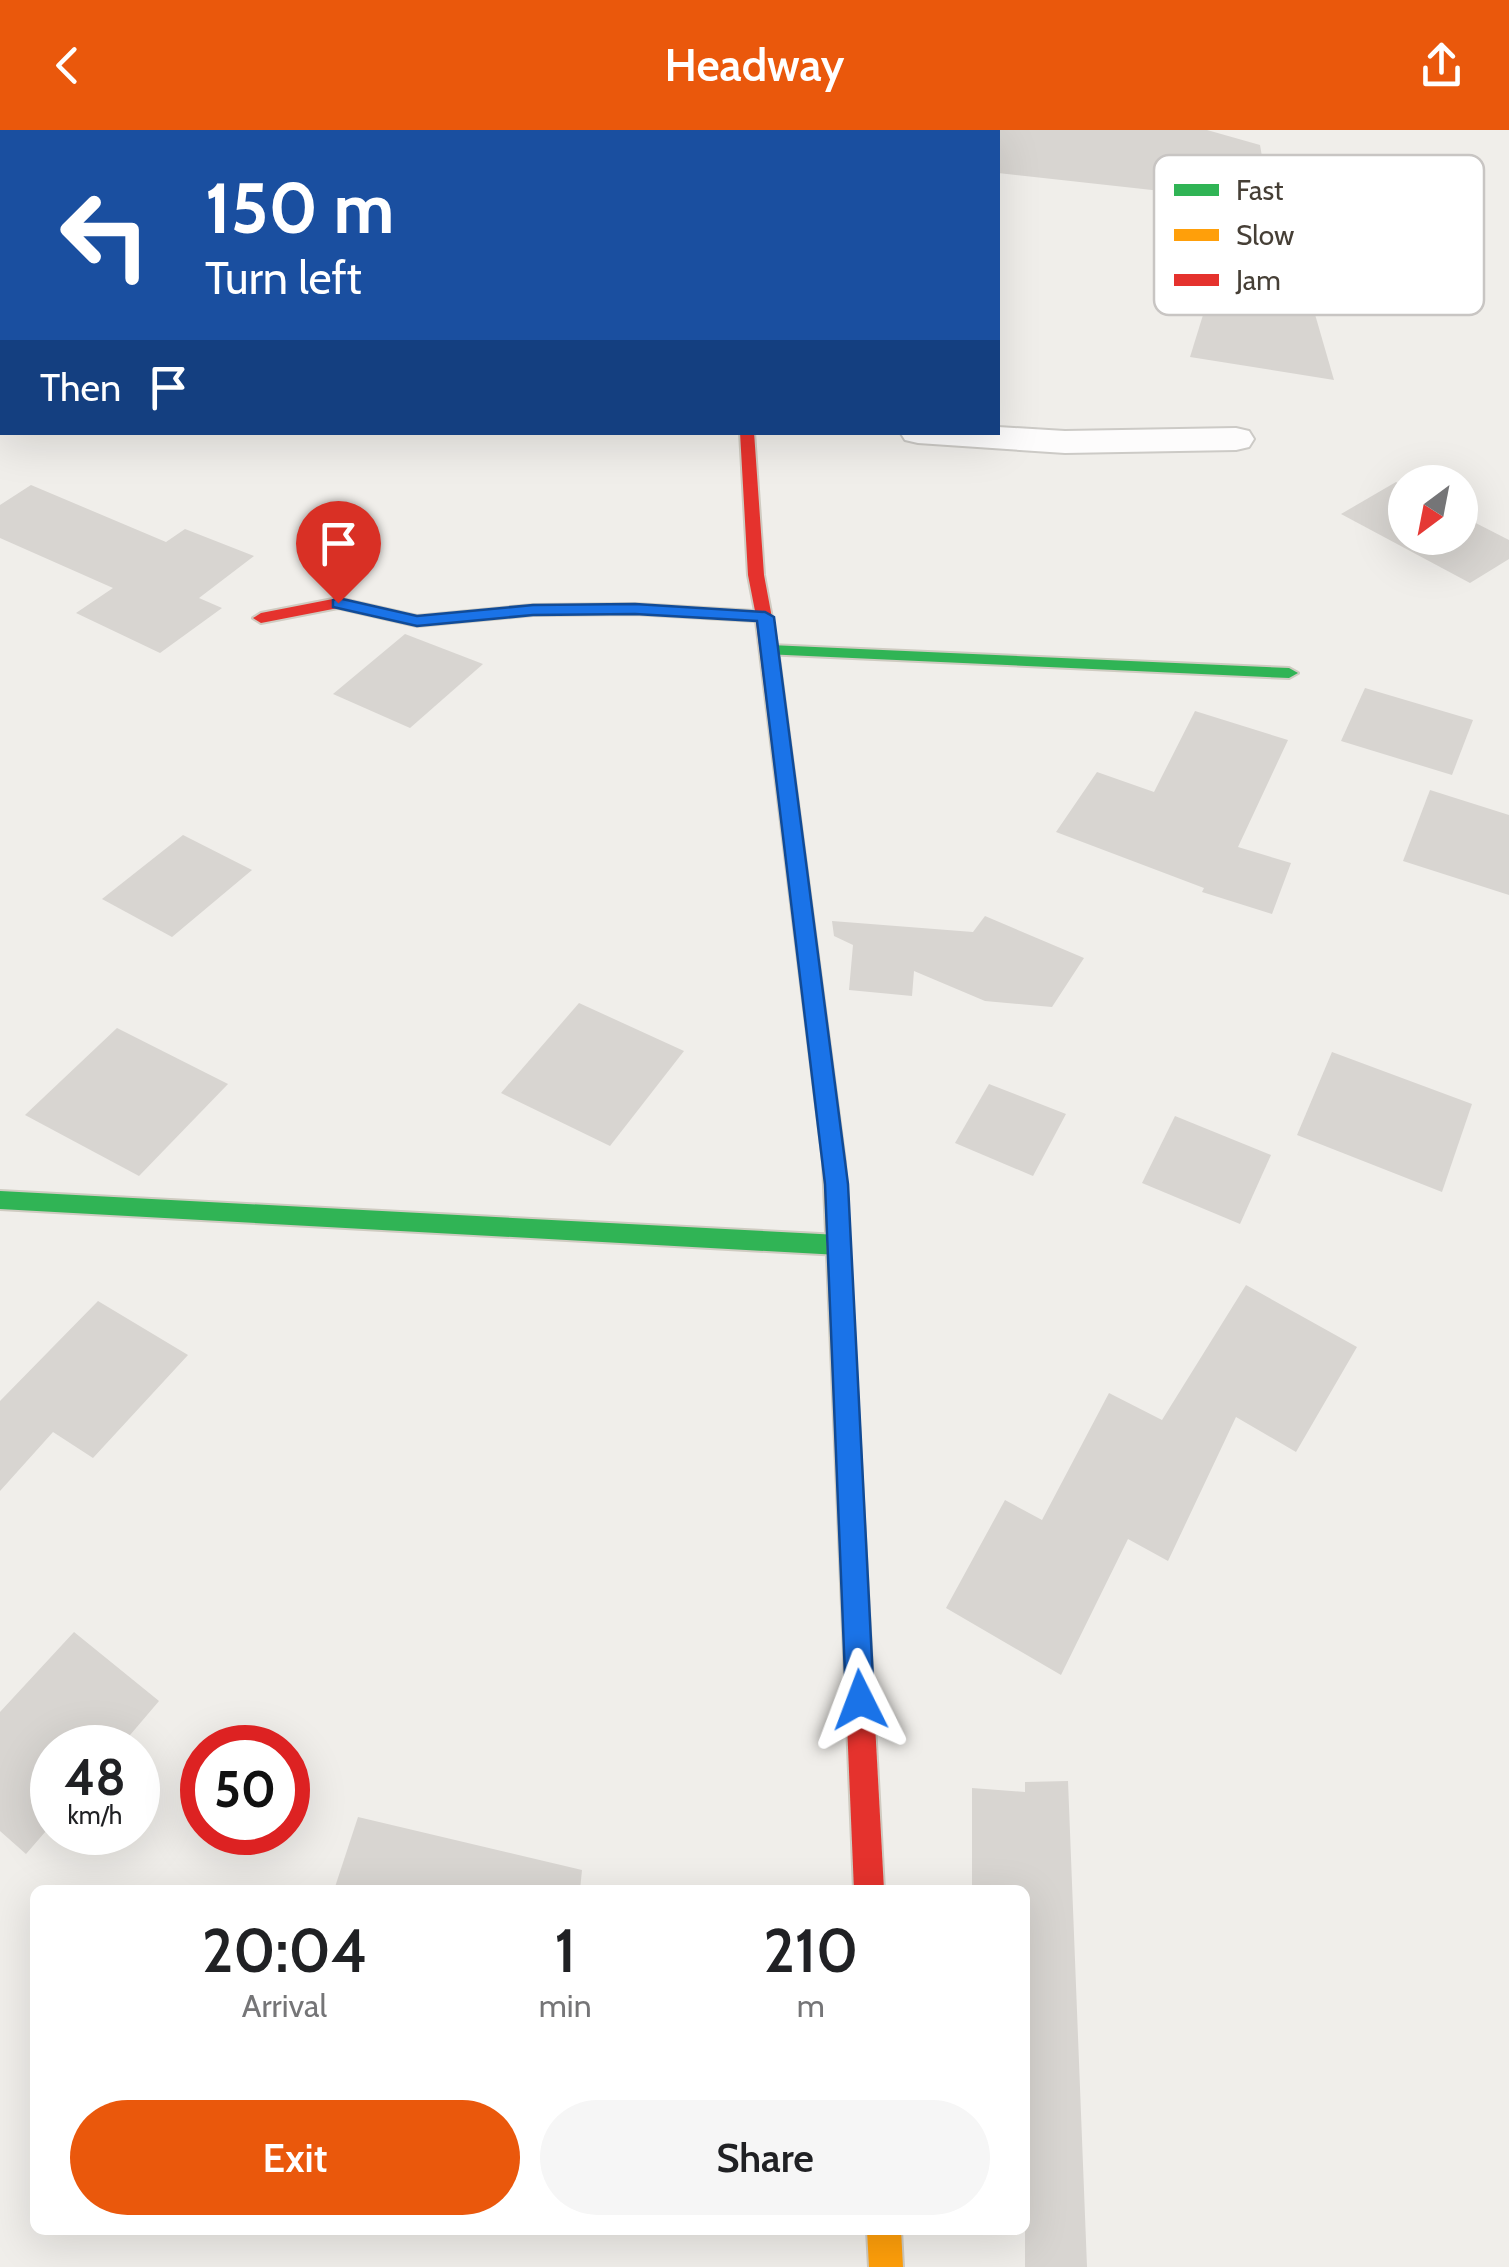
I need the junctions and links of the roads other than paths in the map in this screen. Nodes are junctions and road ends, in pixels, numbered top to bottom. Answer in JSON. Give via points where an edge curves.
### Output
{"nodes":[{"id":1,"x":746,"y":435,"type":"edge"},
{"id":2,"x":962,"y":435,"type":"edge"},
{"id":3,"x":1236,"y":440,"type":"dead end"},
{"id":4,"x":765,"y":617,"type":"junction"},
{"id":5,"x":261,"y":618,"type":"dead end"},
{"id":6,"x":770,"y":650,"type":"junction"},
{"id":7,"x":1289,"y":673,"type":"dead end"},
{"id":8,"x":0,"y":1200,"type":"edge"},
{"id":9,"x":839,"y":1245,"type":"junction"},
{"id":10,"x":869,"y":1885,"type":"edge"},
{"id":11,"x":884,"y":2235,"type":"edge"},
{"id":12,"x":886,"y":2267,"type":"edge"}],
"edges":[{"from":1,"to":4,"type":"street"},
{"from":2,"to":3,"type":"street","via":[[1065,442]]},
{"from":4,"to":5,"type":"street","via":[[533,610],[417,621],[338,603]]},
{"from":4,"to":6,"type":"street"},
{"from":6,"to":7,"type":"street"},
{"from":6,"to":9,"type":"street"},
{"from":8,"to":9,"type":"street"},
{"from":9,"to":10,"type":"street"},
{"from":11,"to":12,"type":"street"}]}
